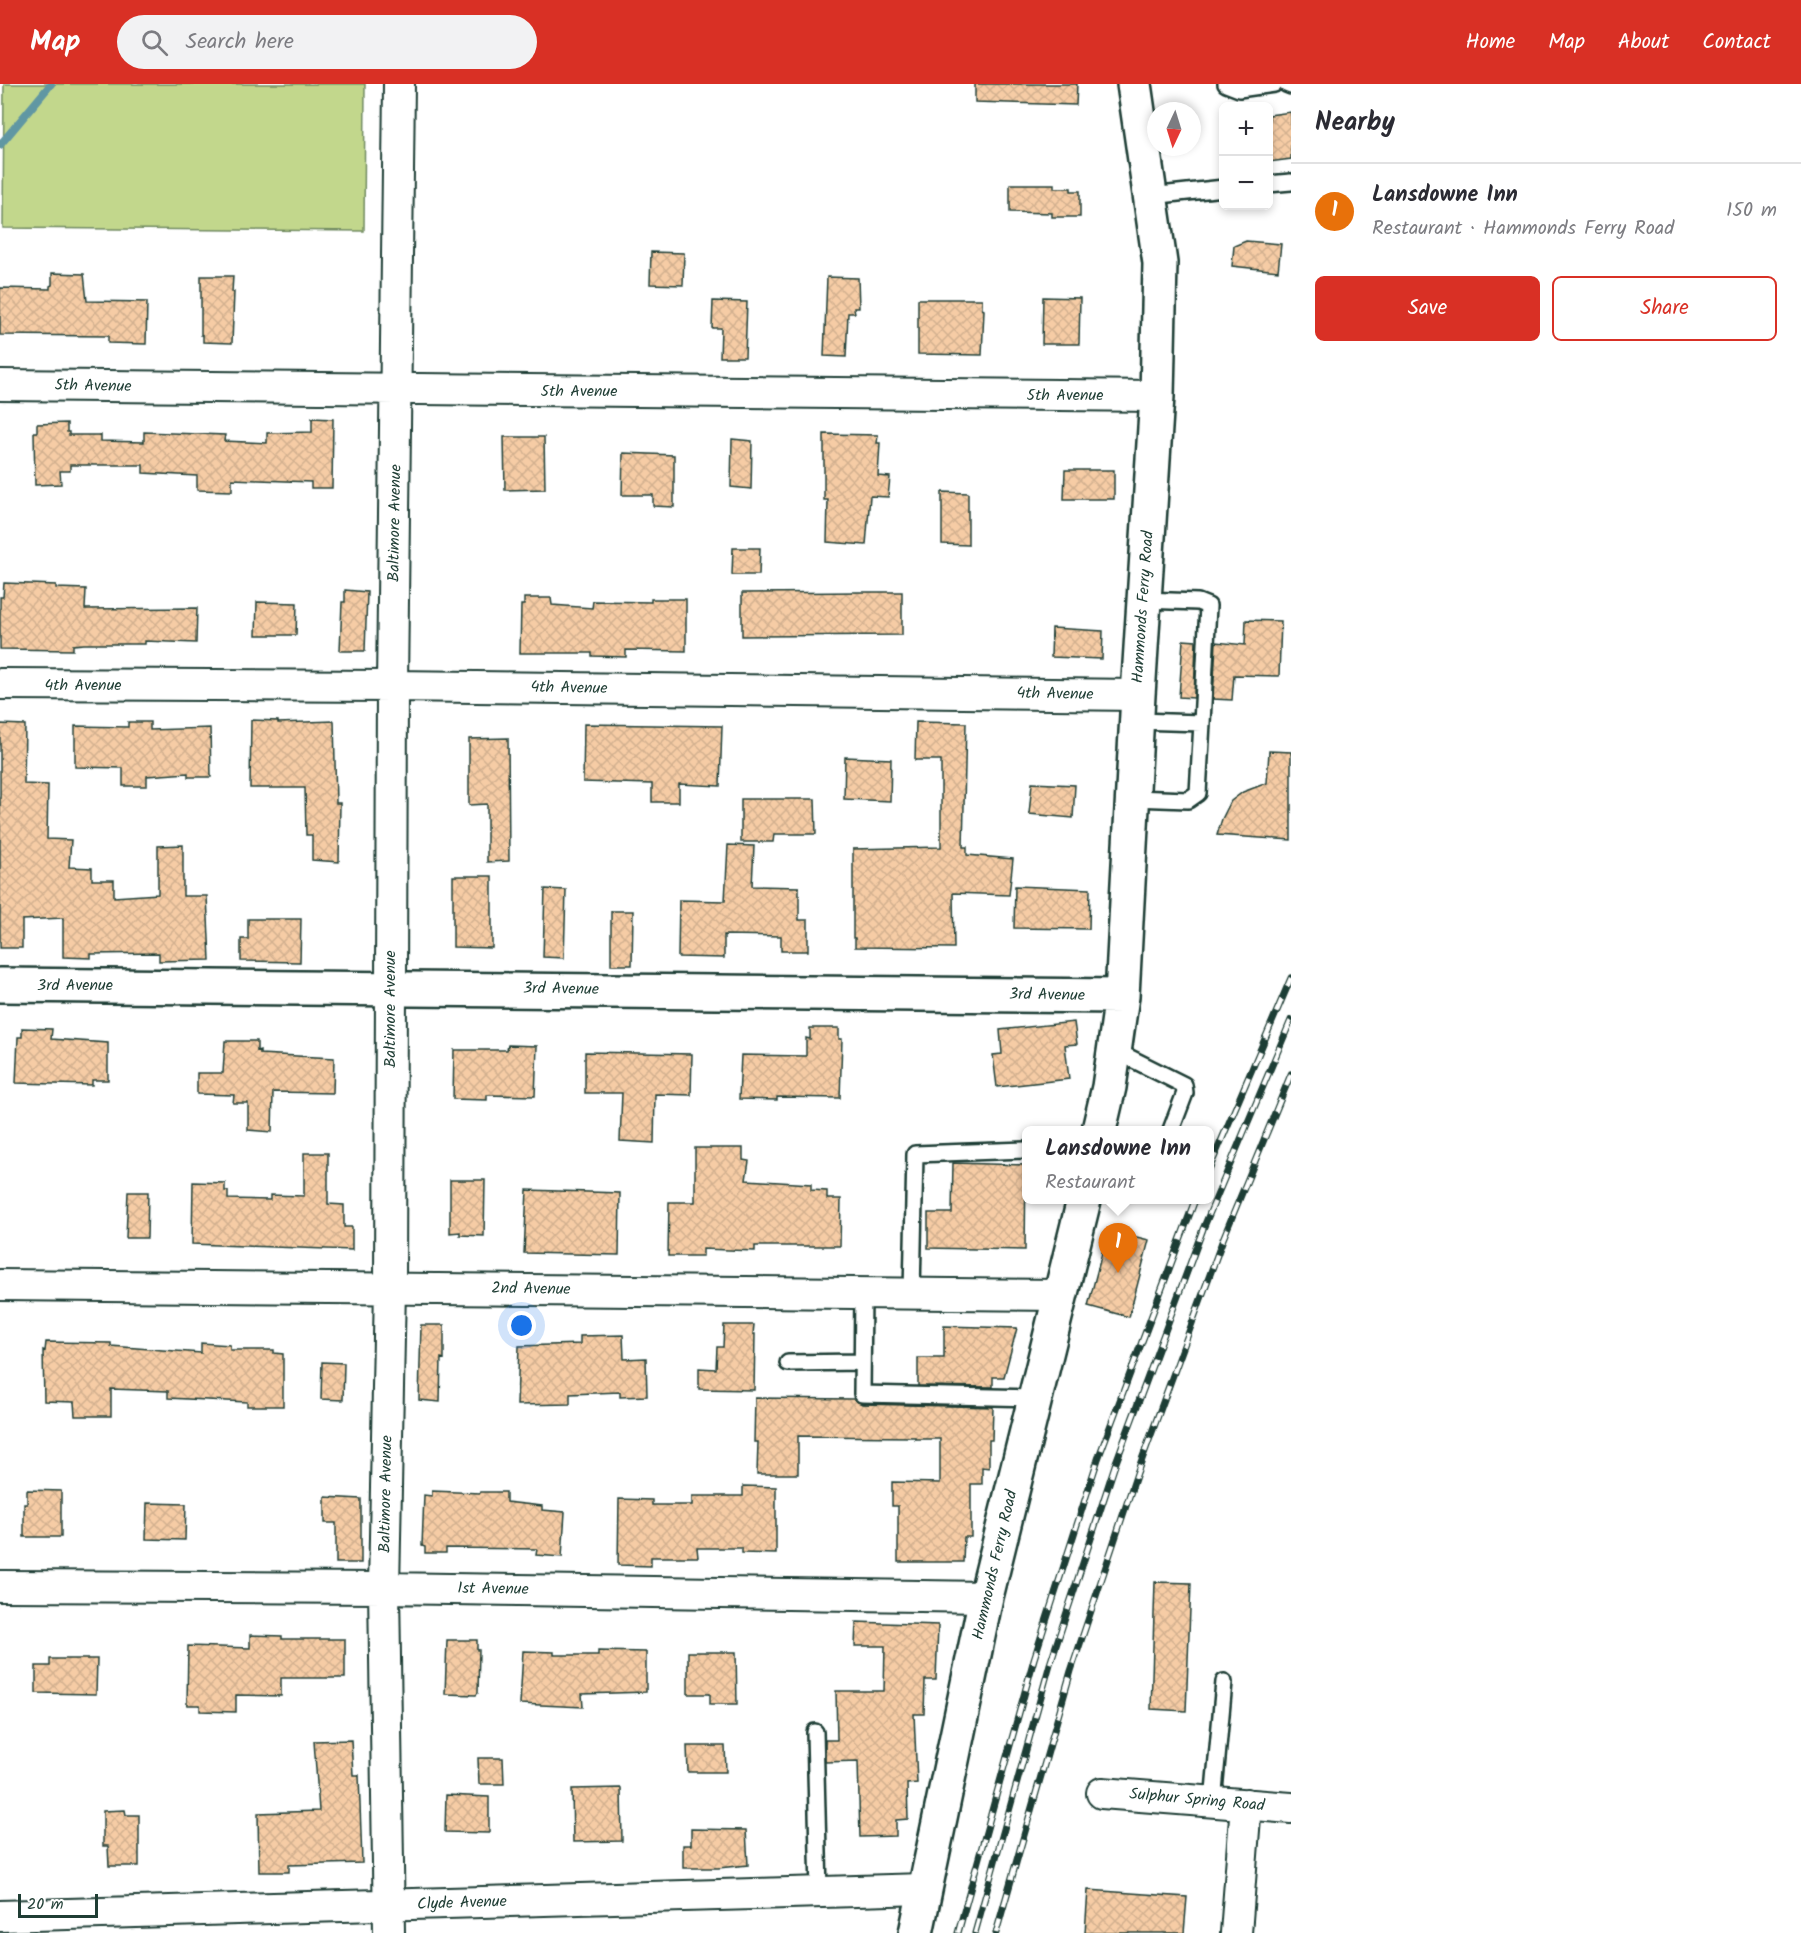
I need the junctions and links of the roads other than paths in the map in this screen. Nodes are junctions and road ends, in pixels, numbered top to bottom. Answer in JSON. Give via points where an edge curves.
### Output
{"nodes":[{"id":1,"x":399,"y":84,"type":"edge"},
{"id":2,"x":1134,"y":84,"type":"edge"},
{"id":3,"x":1226,"y":84,"type":"edge"},
{"id":4,"x":1274,"y":84,"type":"edge"},
{"id":5,"x":1286,"y":84,"type":"edge"},
{"id":6,"x":1291,"y":86,"type":"edge"},
{"id":7,"x":1291,"y":183,"type":"edge"},
{"id":8,"x":1273,"y":184,"type":"edge"},
{"id":9,"x":1219,"y":189,"type":"edge"},
{"id":10,"x":1151,"y":196,"type":"junction"},
{"id":11,"x":0,"y":385,"type":"edge"},
{"id":12,"x":397,"y":390,"type":"junction"},
{"id":13,"x":1157,"y":396,"type":"junction"},
{"id":14,"x":1144,"y":600,"type":"junction"},
{"id":15,"x":0,"y":684,"type":"edge"},
{"id":16,"x":392,"y":686,"type":"junction"},
{"id":17,"x":1137,"y":708,"type":"junction"},
{"id":18,"x":1202,"y":723,"type":"junction"},
{"id":19,"x":1133,"y":798,"type":"junction"},
{"id":20,"x":0,"y":985,"type":"edge"},
{"id":21,"x":390,"y":987,"type":"junction"},
{"id":22,"x":1122,"y":996,"type":"junction"},
{"id":23,"x":1114,"y":1050,"type":"junction"},
{"id":24,"x":1100,"y":1126,"type":"edge"},
{"id":25,"x":1173,"y":1126,"type":"edge"},
{"id":26,"x":1022,"y":1150,"type":"edge"},
{"id":27,"x":1083,"y":1204,"type":"edge"},
{"id":28,"x":0,"y":1285,"type":"edge"},
{"id":29,"x":390,"y":1287,"type":"junction"},
{"id":30,"x":863,"y":1293,"type":"junction"},
{"id":31,"x":912,"y":1293,"type":"junction"},
{"id":32,"x":1061,"y":1295,"type":"junction"},
{"id":33,"x":862,"y":1362,"type":"junction"},
{"id":34,"x":788,"y":1363,"type":"dead end"},
{"id":35,"x":1035,"y":1398,"type":"junction"},
{"id":36,"x":0,"y":1586,"type":"edge"},
{"id":37,"x":384,"y":1588,"type":"junction"},
{"id":38,"x":986,"y":1597,"type":"junction"},
{"id":39,"x":1224,"y":1682,"type":"dead end"},
{"id":40,"x":815,"y":1732,"type":"dead end"},
{"id":41,"x":1102,"y":1793,"type":"dead end"},
{"id":42,"x":1213,"y":1802,"type":"junction"},
{"id":43,"x":1246,"y":1804,"type":"junction"},
{"id":44,"x":1291,"y":1808,"type":"edge"},
{"id":45,"x":924,"y":1889,"type":"junction"},
{"id":46,"x":819,"y":1892,"type":"junction"},
{"id":47,"x":0,"y":1917,"type":"edge"},
{"id":48,"x":389,"y":1919,"type":"edge"},
{"id":49,"x":916,"y":1933,"type":"edge"},
{"id":50,"x":1236,"y":1933,"type":"edge"}],
"edges":[{"from":1,"to":12,"type":"street","name":"Baltimore Avenue"},
{"from":2,"to":10,"type":"street","name":"Hammonds Ferry Road"},
{"from":3,"to":4,"type":"lane","via":[[1239,88]]},
{"from":5,"to":6,"type":"lane"},
{"from":7,"to":8,"type":"lane"},
{"from":9,"to":10,"type":"lane"},
{"from":10,"to":13,"type":"street","name":"Hammonds Ferry Road","via":[[1160,263]]},
{"from":11,"to":12,"type":"street","name":"5th Avenue"},
{"from":12,"to":13,"type":"street","name":"5th Avenue"},
{"from":12,"to":16,"type":"street","name":"Baltimore Avenue"},
{"from":13,"to":14,"type":"street","name":"Hammonds Ferry Road"},
{"from":14,"to":17,"type":"street","name":"Hammonds Ferry Road"},
{"from":14,"to":18,"type":"lane","via":[[1198,602],[1208,606]]},
{"from":15,"to":16,"type":"street","name":"4th Avenue"},
{"from":16,"to":17,"type":"street","name":"4th Avenue"},
{"from":16,"to":21,"type":"street","name":"Baltimore Avenue"},
{"from":17,"to":18,"type":"lane"},
{"from":17,"to":19,"type":"street","name":"Hammonds Ferry Road"},
{"from":18,"to":19,"type":"lane","via":[[1198,793],[1188,800]]},
{"from":19,"to":22,"type":"street","name":"Hammonds Ferry Road"},
{"from":20,"to":21,"type":"street","name":"3rd Avenue"},
{"from":21,"to":22,"type":"street","name":"3rd Avenue"},
{"from":21,"to":29,"type":"street","name":"Baltimore Avenue"},
{"from":22,"to":23,"type":"street","name":"Hammonds Ferry Road"},
{"from":23,"to":24,"type":"street","name":"Hammonds Ferry Road"},
{"from":23,"to":25,"type":"lane","via":[[1184,1085],[1185,1093]]},
{"from":26,"to":31,"type":"lane","via":[[915,1154]]},
{"from":27,"to":32,"type":"street","name":"Hammonds Ferry Road"},
{"from":28,"to":29,"type":"street","name":"2nd Avenue"},
{"from":29,"to":30,"type":"street","name":"2nd Avenue"},
{"from":29,"to":37,"type":"street","name":"Baltimore Avenue"},
{"from":30,"to":31,"type":"street","name":"2nd Avenue"},
{"from":30,"to":33,"type":"lane"},
{"from":31,"to":32,"type":"street","name":"2nd Avenue"},
{"from":32,"to":35,"type":"street","name":"Hammonds Ferry Road"},
{"from":33,"to":34,"type":"lane"},
{"from":33,"to":35,"type":"lane","via":[[862,1394]]},
{"from":35,"to":38,"type":"street","name":"Hammonds Ferry Road"},
{"from":36,"to":37,"type":"street","name":"1st Avenue"},
{"from":37,"to":38,"type":"street","name":"1st Avenue"},
{"from":37,"to":48,"type":"street","name":"Baltimore Avenue"},
{"from":38,"to":45,"type":"street","name":"Hammonds Ferry Road"},
{"from":39,"to":42,"type":"lane"},
{"from":40,"to":46,"type":"lane"},
{"from":41,"to":42,"type":"street","name":"Sulphur Spring Road"},
{"from":42,"to":43,"type":"street","name":"Sulphur Spring Road"},
{"from":43,"to":44,"type":"street","name":"Sulphur Spring Road"},
{"from":43,"to":50,"type":"street"},
{"from":45,"to":46,"type":"street","name":"Clyde Avenue"},
{"from":45,"to":49,"type":"street","name":"Hammonds Ferry Road"},
{"from":46,"to":48,"type":"street","name":"Clyde Avenue"},
{"from":47,"to":48,"type":"street","name":"Clyde Avenue"}]}
